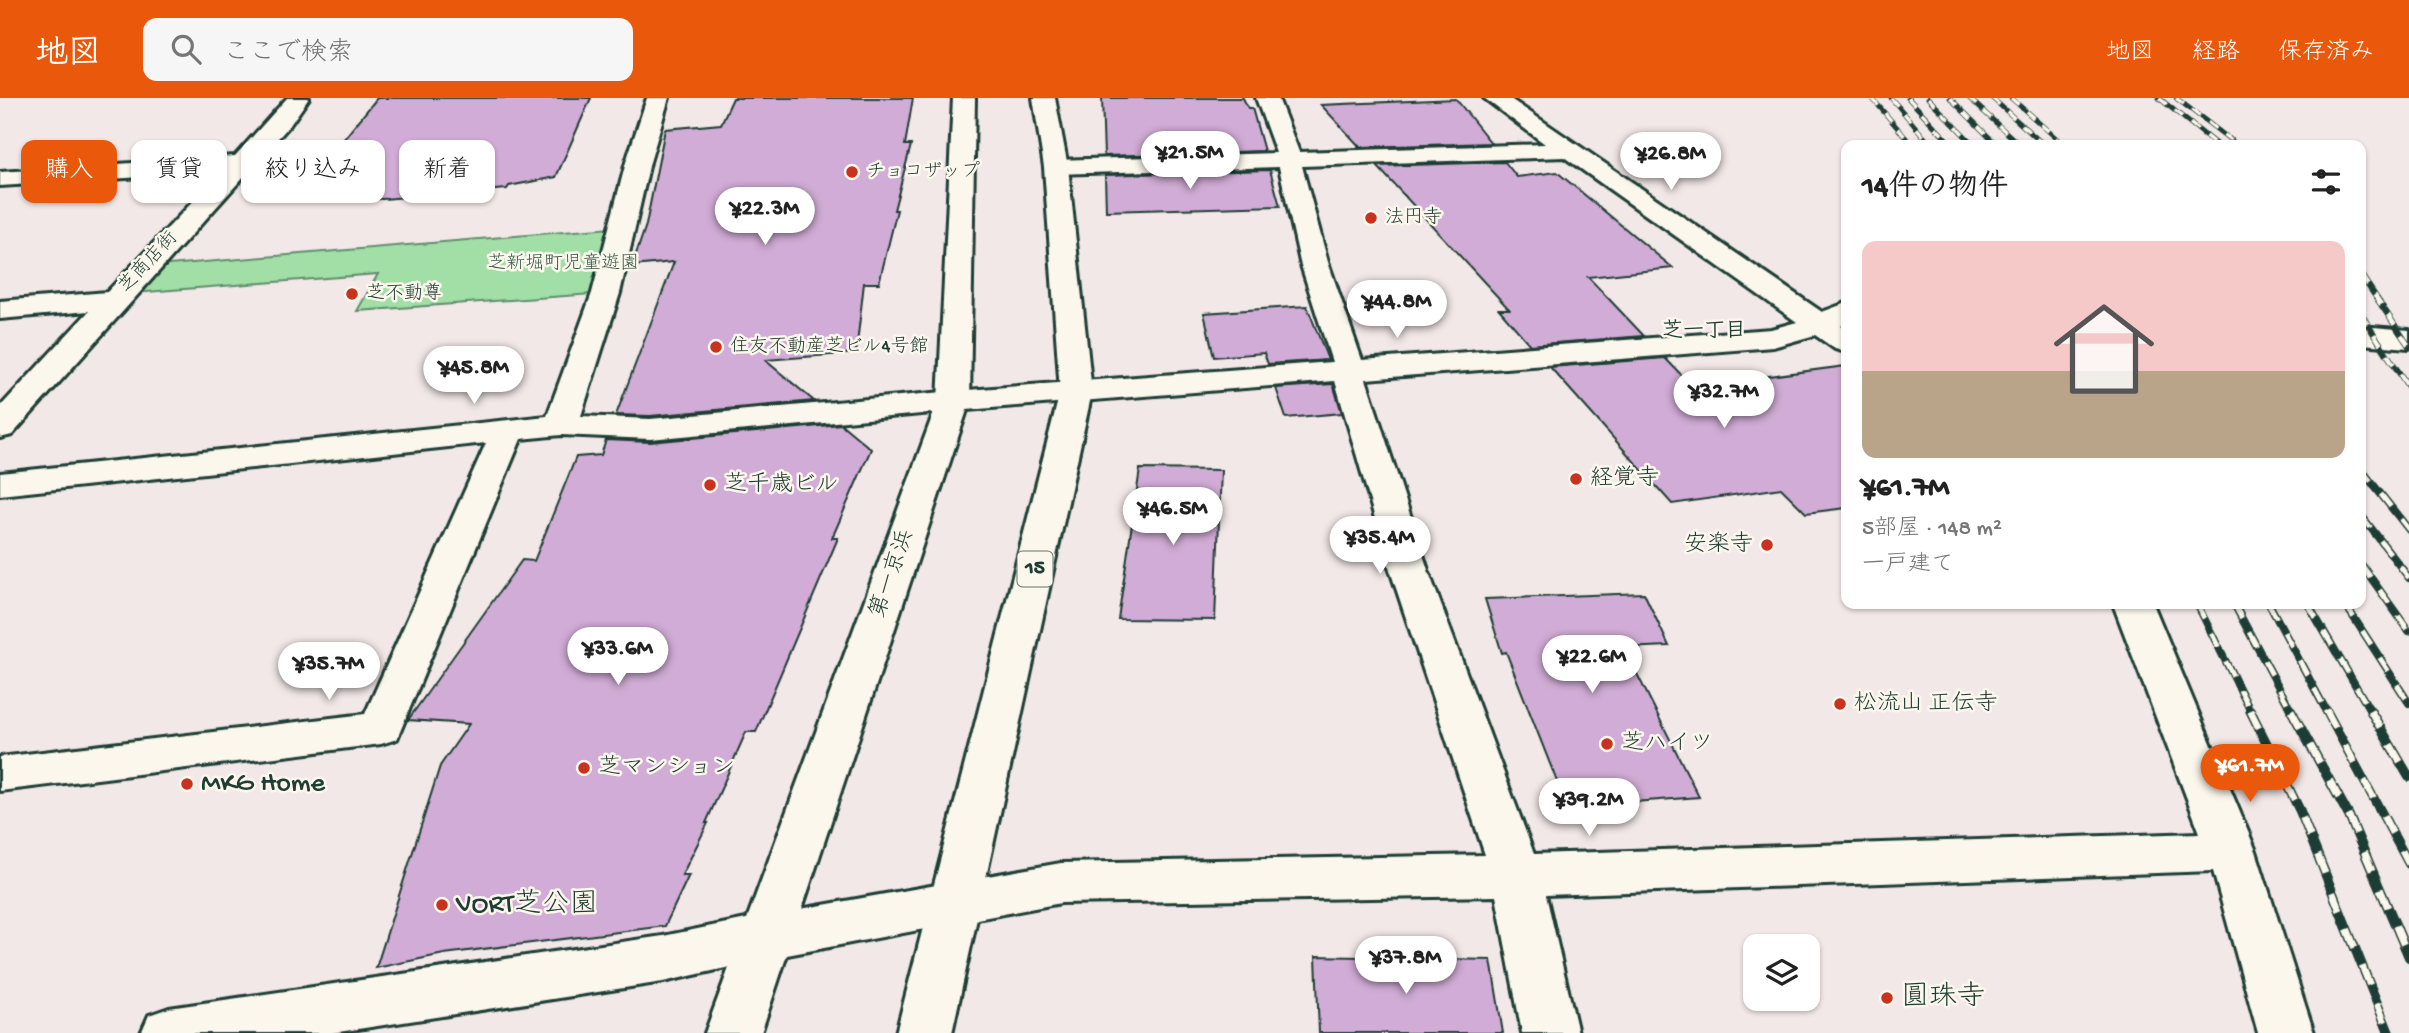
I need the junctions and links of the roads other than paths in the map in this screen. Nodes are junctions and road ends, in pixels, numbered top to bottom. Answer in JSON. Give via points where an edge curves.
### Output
{"nodes":[{"id":1,"x":298,"y":98,"type":"edge"},
{"id":2,"x":658,"y":98,"type":"edge"},
{"id":3,"x":964,"y":98,"type":"edge"},
{"id":4,"x":1044,"y":98,"type":"edge"},
{"id":5,"x":1267,"y":98,"type":"edge"},
{"id":6,"x":1495,"y":98,"type":"edge"},
{"id":7,"x":263,"y":140,"type":"edge"},
{"id":8,"x":1570,"y":149,"type":"junction"},
{"id":9,"x":1289,"y":159,"type":"junction"},
{"id":10,"x":241,"y":163,"type":"edge"},
{"id":11,"x":241,"y":164,"type":"edge"},
{"id":12,"x":1056,"y":167,"type":"junction"},
{"id":13,"x":0,"y":179,"type":"edge"},
{"id":14,"x":115,"y":300,"type":"junction"},
{"id":15,"x":0,"y":310,"type":"edge"},
{"id":16,"x":1833,"y":318,"type":"edge"},
{"id":17,"x":2366,"y":336,"type":"edge"},
{"id":18,"x":2409,"y":340,"type":"edge"},
{"id":19,"x":1350,"y":369,"type":"junction"},
{"id":20,"x":1076,"y":392,"type":"junction"},
{"id":21,"x":954,"y":401,"type":"junction"},
{"id":22,"x":561,"y":425,"type":"junction"},
{"id":23,"x":0,"y":428,"type":"edge"},
{"id":24,"x":508,"y":430,"type":"junction"},
{"id":25,"x":0,"y":484,"type":"edge"},
{"id":26,"x":2135,"y":609,"type":"edge"},
{"id":27,"x":0,"y":774,"type":"edge"},
{"id":28,"x":2232,"y":850,"type":"junction"},
{"id":29,"x":1517,"y":876,"type":"junction"},
{"id":30,"x":955,"y":902,"type":"junction"},
{"id":31,"x":766,"y":937,"type":"junction"},
{"id":32,"x":169,"y":1033,"type":"edge"},
{"id":33,"x":733,"y":1033,"type":"edge"},
{"id":34,"x":924,"y":1033,"type":"edge"},
{"id":35,"x":1550,"y":1033,"type":"edge"},
{"id":36,"x":2286,"y":1033,"type":"edge"}],
"edges":[{"from":1,"to":7,"type":"main road","name":"芝商店街"},
{"from":2,"to":22,"type":"main road","via":[[607,293]]},
{"from":3,"to":21,"type":"main road","name":"第一京浜"},
{"from":4,"to":12,"type":"main road","number":"15"},
{"from":5,"to":9,"type":"main road","via":[[1278,117]]},
{"from":6,"to":8,"type":"main road"},
{"from":8,"to":9,"type":"main road"},
{"from":8,"to":16,"type":"main road"},
{"from":9,"to":12,"type":"main road"},
{"from":9,"to":19,"type":"main road","via":[[1304,225]]},
{"from":10,"to":13,"type":"main road"},
{"from":11,"to":14,"type":"main road","name":"芝商店街"},
{"from":12,"to":20,"type":"main road","number":"15"},
{"from":14,"to":15,"type":"main road"},
{"from":14,"to":23,"type":"main road","name":"芝商店街"},
{"from":16,"to":19,"type":"main road","via":[[1773,338]]},
{"from":17,"to":18,"type":"main road"},
{"from":19,"to":20,"type":"main road"},
{"from":19,"to":29,"type":"main road","via":[[1351,386],[1409,570]]},
{"from":20,"to":21,"type":"main road"},
{"from":20,"to":30,"type":"main road","number":"15"},
{"from":21,"to":22,"type":"main road","via":[[650,429]]},
{"from":21,"to":31,"type":"main road","name":"第一京浜"},
{"from":22,"to":24,"type":"main road"},
{"from":24,"to":25,"type":"main road"},
{"from":24,"to":27,"type":"main road","via":[[381,728]]},
{"from":26,"to":28,"type":"main road"},
{"from":28,"to":29,"type":"main road"},
{"from":28,"to":36,"type":"main road"},
{"from":29,"to":30,"type":"main road","via":[[1061,883]]},
{"from":29,"to":35,"type":"main road"},
{"from":30,"to":31,"type":"main road"},
{"from":30,"to":34,"type":"main road","number":"15"},
{"from":31,"to":32,"type":"main road","via":[[663,959]]},
{"from":31,"to":33,"type":"main road","name":"第一京浜"}]}
